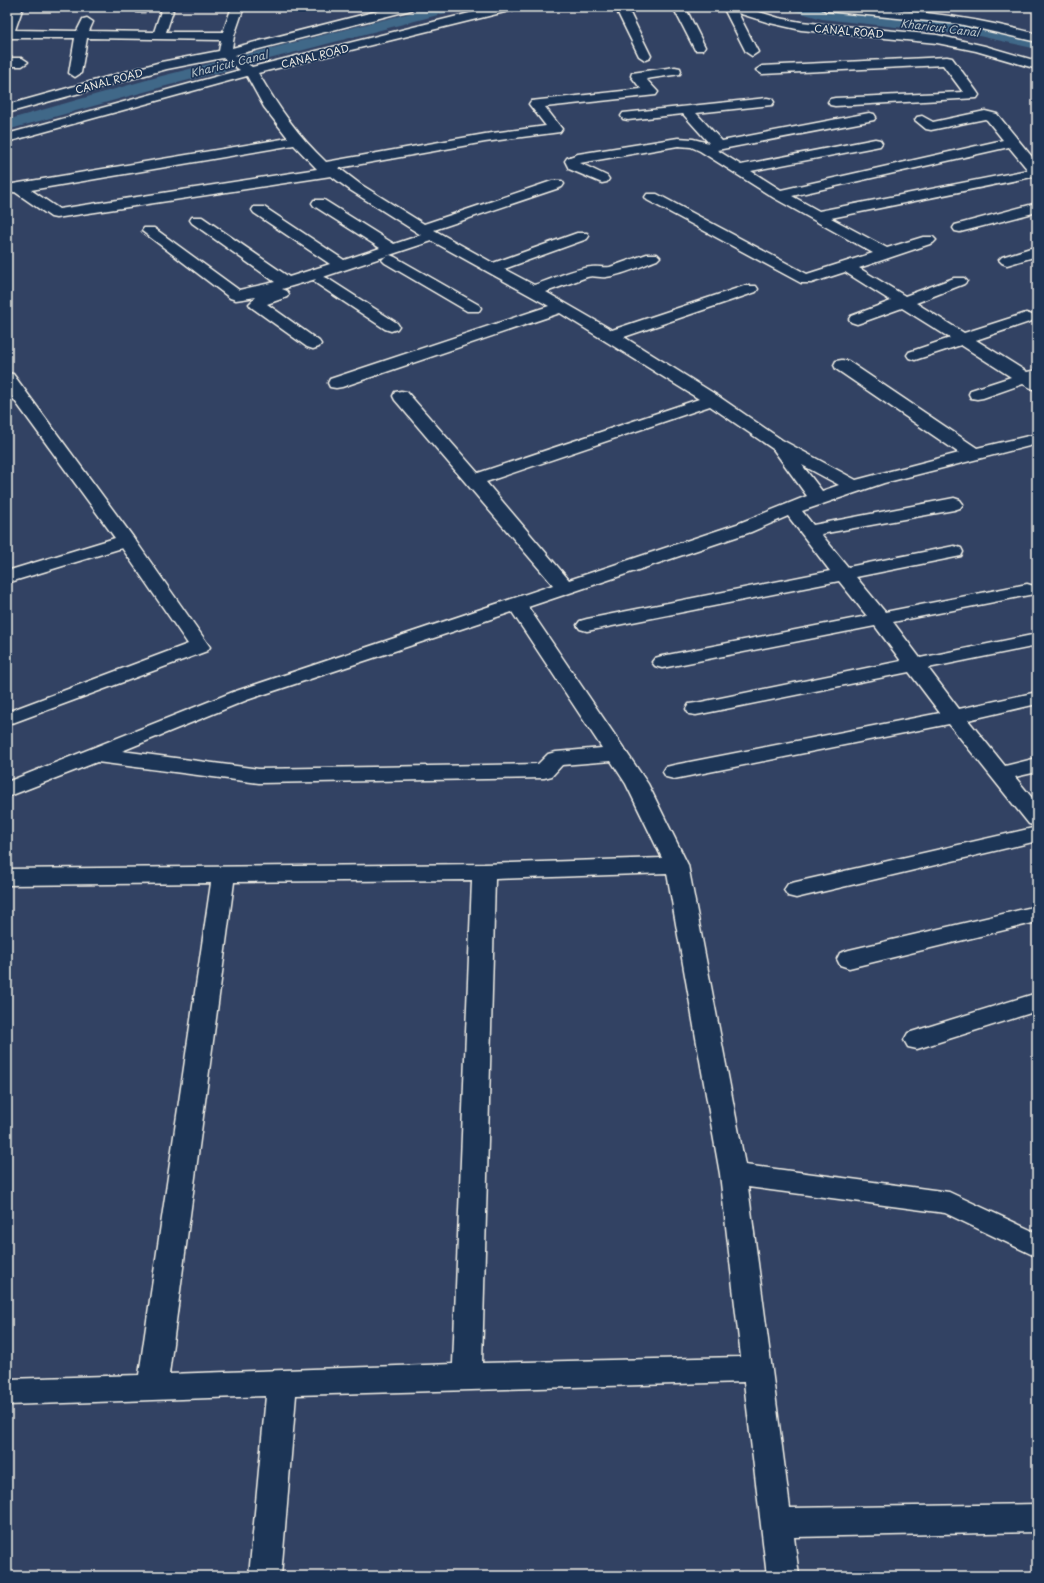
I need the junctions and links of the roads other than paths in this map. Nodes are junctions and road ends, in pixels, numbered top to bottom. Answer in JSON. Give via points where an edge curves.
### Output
{"nodes":[{"id":1,"x":17,"y":7,"type":"edge"},
{"id":2,"x":238,"y":7,"type":"edge"},
{"id":3,"x":407,"y":7,"type":"edge"},
{"id":4,"x":509,"y":7,"type":"edge"},
{"id":5,"x":621,"y":7,"type":"edge"},
{"id":6,"x":679,"y":7,"type":"edge"},
{"id":7,"x":730,"y":7,"type":"edge"},
{"id":8,"x":826,"y":7,"type":"edge"},
{"id":9,"x":944,"y":7,"type":"edge"},
{"id":10,"x":168,"y":11,"type":"dead end"},
{"id":11,"x":948,"y":19,"type":"junction"},
{"id":12,"x":87,"y":22,"type":"dead end"},
{"id":13,"x":7,"y":34,"type":"edge"},
{"id":14,"x":82,"y":34,"type":"junction"},
{"id":15,"x":159,"y":35,"type":"junction"},
{"id":16,"x":228,"y":36,"type":"junction"},
{"id":17,"x":1037,"y":38,"type":"edge"},
{"id":18,"x":934,"y":39,"type":"junction"},
{"id":19,"x":699,"y":47,"type":"dead end"},
{"id":20,"x":752,"y":52,"type":"dead end"},
{"id":21,"x":219,"y":55,"type":"junction"},
{"id":22,"x":645,"y":56,"type":"dead end"},
{"id":23,"x":947,"y":61,"type":"junction"},
{"id":24,"x":7,"y":62,"type":"edge"},
{"id":25,"x":22,"y":62,"type":"dead end"},
{"id":26,"x":1037,"y":65,"type":"edge"},
{"id":27,"x":248,"y":70,"type":"junction"},
{"id":28,"x":762,"y":70,"type":"dead end"},
{"id":29,"x":675,"y":71,"type":"dead end"},
{"id":30,"x":75,"y":73,"type":"dead end"},
{"id":31,"x":767,"y":102,"type":"dead end"},
{"id":32,"x":835,"y":102,"type":"dead end"},
{"id":33,"x":7,"y":109,"type":"edge"},
{"id":34,"x":686,"y":110,"type":"junction"},
{"id":35,"x":628,"y":116,"type":"dead end"},
{"id":36,"x":869,"y":117,"type":"dead end"},
{"id":37,"x":922,"y":120,"type":"dead end"},
{"id":38,"x":7,"y":138,"type":"edge"},
{"id":39,"x":298,"y":140,"type":"junction"},
{"id":40,"x":1012,"y":142,"type":"junction"},
{"id":41,"x":876,"y":143,"type":"dead end"},
{"id":42,"x":712,"y":146,"type":"junction"},
{"id":43,"x":328,"y":169,"type":"junction"},
{"id":44,"x":740,"y":169,"type":"junction"},
{"id":45,"x":1037,"y":172,"type":"edge"},
{"id":46,"x":602,"y":179,"type":"dead end"},
{"id":47,"x":557,"y":184,"type":"dead end"},
{"id":48,"x":12,"y":188,"type":"edge"},
{"id":49,"x":780,"y":195,"type":"junction"},
{"id":50,"x":652,"y":197,"type":"dead end"},
{"id":51,"x":319,"y":203,"type":"dead end"},
{"id":52,"x":1037,"y":207,"type":"edge"},
{"id":53,"x":259,"y":210,"type":"dead end"},
{"id":54,"x":818,"y":216,"type":"junction"},
{"id":55,"x":197,"y":220,"type":"dead end"},
{"id":56,"x":960,"y":228,"type":"dead end"},
{"id":57,"x":149,"y":231,"type":"dead end"},
{"id":58,"x":428,"y":233,"type":"junction"},
{"id":59,"x":582,"y":236,"type":"dead end"},
{"id":60,"x":928,"y":240,"type":"dead end"},
{"id":61,"x":446,"y":243,"type":"junction"},
{"id":62,"x":1037,"y":251,"type":"edge"},
{"id":63,"x":391,"y":254,"type":"junction"},
{"id":64,"x":886,"y":254,"type":"junction"},
{"id":65,"x":652,"y":256,"type":"dead end"},
{"id":66,"x":1007,"y":260,"type":"dead end"},
{"id":67,"x":342,"y":265,"type":"junction"},
{"id":68,"x":848,"y":267,"type":"junction"},
{"id":69,"x":492,"y":268,"type":"junction"},
{"id":70,"x":322,"y":281,"type":"junction"},
{"id":71,"x":960,"y":281,"type":"dead end"},
{"id":72,"x":287,"y":283,"type":"junction"},
{"id":73,"x":750,"y":289,"type":"dead end"},
{"id":74,"x":534,"y":291,"type":"junction"},
{"id":75,"x":904,"y":301,"type":"junction"},
{"id":76,"x":562,"y":307,"type":"junction"},
{"id":77,"x":474,"y":308,"type":"dead end"},
{"id":78,"x":1026,"y":318,"type":"dead end"},
{"id":79,"x":857,"y":319,"type":"dead end"},
{"id":80,"x":390,"y":326,"type":"dead end"},
{"id":81,"x":611,"y":336,"type":"junction"},
{"id":82,"x":963,"y":339,"type":"junction"},
{"id":83,"x":314,"y":344,"type":"dead end"},
{"id":84,"x":915,"y":355,"type":"dead end"},
{"id":85,"x":842,"y":365,"type":"dead end"},
{"id":86,"x":7,"y":378,"type":"edge"},
{"id":87,"x":1033,"y":379,"type":"edge"},
{"id":88,"x":336,"y":383,"type":"dead end"},
{"id":89,"x":977,"y":394,"type":"dead end"},
{"id":90,"x":401,"y":396,"type":"dead end"},
{"id":91,"x":712,"y":400,"type":"junction"},
{"id":92,"x":776,"y":444,"type":"junction"},
{"id":93,"x":1033,"y":445,"type":"edge"},
{"id":94,"x":973,"y":454,"type":"junction"},
{"id":95,"x":475,"y":480,"type":"junction"},
{"id":96,"x":854,"y":486,"type":"junction"},
{"id":97,"x":818,"y":498,"type":"junction"},
{"id":98,"x":954,"y":504,"type":"dead end"},
{"id":99,"x":792,"y":509,"type":"junction"},
{"id":100,"x":808,"y":531,"type":"junction"},
{"id":101,"x":126,"y":541,"type":"junction"},
{"id":102,"x":954,"y":552,"type":"dead end"},
{"id":103,"x":843,"y":574,"type":"junction"},
{"id":104,"x":7,"y":577,"type":"edge"},
{"id":105,"x":566,"y":588,"type":"junction"},
{"id":106,"x":1028,"y":590,"type":"dead end"},
{"id":107,"x":517,"y":604,"type":"junction"},
{"id":108,"x":880,"y":619,"type":"junction"},
{"id":109,"x":588,"y":625,"type":"dead end"},
{"id":110,"x":1037,"y":640,"type":"edge"},
{"id":111,"x":662,"y":662,"type":"dead end"},
{"id":112,"x":915,"y":666,"type":"junction"},
{"id":113,"x":1037,"y":698,"type":"edge"},
{"id":114,"x":696,"y":709,"type":"dead end"},
{"id":115,"x":954,"y":717,"type":"junction"},
{"id":116,"x":7,"y":719,"type":"edge"},
{"id":117,"x":617,"y":754,"type":"junction"},
{"id":118,"x":94,"y":755,"type":"junction"},
{"id":119,"x":1037,"y":765,"type":"edge"},
{"id":120,"x":674,"y":772,"type":"dead end"},
{"id":121,"x":1000,"y":774,"type":"junction"},
{"id":122,"x":7,"y":790,"type":"edge"},
{"id":123,"x":1037,"y":819,"type":"edge"},
{"id":124,"x":1037,"y":834,"type":"edge"},
{"id":125,"x":677,"y":865,"type":"junction"},
{"id":126,"x":484,"y":872,"type":"junction"},
{"id":127,"x":223,"y":876,"type":"junction"},
{"id":128,"x":7,"y":877,"type":"edge"},
{"id":129,"x":796,"y":890,"type":"dead end"},
{"id":130,"x":1037,"y":914,"type":"edge"},
{"id":131,"x":849,"y":959,"type":"dead end"},
{"id":132,"x":1037,"y":1002,"type":"edge"},
{"id":133,"x":917,"y":1040,"type":"dead end"},
{"id":134,"x":733,"y":1174,"type":"junction"},
{"id":135,"x":1037,"y":1246,"type":"edge"},
{"id":136,"x":758,"y":1369,"type":"junction"},
{"id":137,"x":467,"y":1376,"type":"junction"},
{"id":138,"x":282,"y":1383,"type":"junction"},
{"id":139,"x":152,"y":1387,"type":"junction"},
{"id":140,"x":7,"y":1392,"type":"edge"},
{"id":141,"x":1037,"y":1518,"type":"edge"},
{"id":142,"x":776,"y":1523,"type":"junction"},
{"id":143,"x":265,"y":1576,"type":"edge"},
{"id":144,"x":783,"y":1576,"type":"edge"}],
"edges":[{"from":1,"to":13,"type":"street"},
{"from":2,"to":16,"type":"street"},
{"from":3,"to":21,"type":"street","name":"CANAL ROAD"},
{"from":4,"to":27,"type":"street","name":"CANAL ROAD"},
{"from":5,"to":22,"type":"street"},
{"from":6,"to":19,"type":"street"},
{"from":7,"to":18,"type":"street","name":"CANAL ROAD","via":[[801,26]]},
{"from":7,"to":20,"type":"street"},
{"from":8,"to":11,"type":"street"},
{"from":9,"to":11,"type":"street"},
{"from":10,"to":15,"type":"street"},
{"from":11,"to":17,"type":"street","via":[[1010,30]]},
{"from":12,"to":14,"type":"street"},
{"from":13,"to":14,"type":"street"},
{"from":14,"to":15,"type":"street"},
{"from":14,"to":30,"type":"street"},
{"from":15,"to":16,"type":"street"},
{"from":16,"to":21,"type":"street"},
{"from":18,"to":23,"type":"street"},
{"from":18,"to":26,"type":"street","name":"CANAL ROAD","via":[[980,48]]},
{"from":21,"to":27,"type":"street"},
{"from":21,"to":33,"type":"street","name":"CANAL ROAD","via":[[166,65]]},
{"from":23,"to":28,"type":"street"},
{"from":23,"to":32,"type":"street","via":[[972,94]]},
{"from":24,"to":25,"type":"street"},
{"from":27,"to":38,"type":"street","name":"CANAL ROAD"},
{"from":27,"to":39,"type":"street"},
{"from":29,"to":43,"type":"street","via":[[637,76],[651,92],[536,104],[555,129],[485,138]]},
{"from":31,"to":34,"type":"street"},
{"from":34,"to":35,"type":"street"},
{"from":34,"to":42,"type":"street"},
{"from":36,"to":42,"type":"street"},
{"from":37,"to":40,"type":"street","via":[[931,126],[985,115],[992,116]]},
{"from":39,"to":43,"type":"street"},
{"from":39,"to":48,"type":"street"},
{"from":40,"to":45,"type":"street"},
{"from":40,"to":49,"type":"street"},
{"from":41,"to":44,"type":"street"},
{"from":42,"to":44,"type":"street"},
{"from":42,"to":46,"type":"street","via":[[678,142],[572,161],[574,166]]},
{"from":43,"to":48,"type":"street","via":[[56,214]]},
{"from":43,"to":58,"type":"street"},
{"from":44,"to":49,"type":"street"},
{"from":45,"to":54,"type":"street"},
{"from":47,"to":58,"type":"street"},
{"from":49,"to":54,"type":"street"},
{"from":50,"to":68,"type":"street","via":[[806,280]]},
{"from":51,"to":63,"type":"street"},
{"from":52,"to":56,"type":"street"},
{"from":53,"to":67,"type":"street"},
{"from":54,"to":64,"type":"street"},
{"from":55,"to":72,"type":"street"},
{"from":57,"to":72,"type":"street","via":[[236,295]]},
{"from":58,"to":61,"type":"street"},
{"from":58,"to":63,"type":"street"},
{"from":59,"to":69,"type":"street"},
{"from":60,"to":64,"type":"street"},
{"from":61,"to":63,"type":"street"},
{"from":61,"to":69,"type":"street"},
{"from":62,"to":66,"type":"street"},
{"from":63,"to":67,"type":"street"},
{"from":63,"to":70,"type":"street"},
{"from":63,"to":77,"type":"street"},
{"from":64,"to":68,"type":"street"},
{"from":65,"to":74,"type":"street","via":[[614,271],[583,273]]},
{"from":67,"to":72,"type":"street"},
{"from":68,"to":75,"type":"street"},
{"from":69,"to":74,"type":"street"},
{"from":70,"to":80,"type":"street"},
{"from":70,"to":83,"type":"street","via":[[262,299],[257,304]]},
{"from":71,"to":75,"type":"street"},
{"from":73,"to":81,"type":"street"},
{"from":74,"to":76,"type":"street"},
{"from":75,"to":79,"type":"street"},
{"from":75,"to":82,"type":"street"},
{"from":76,"to":81,"type":"street"},
{"from":76,"to":88,"type":"street"},
{"from":78,"to":82,"type":"street"},
{"from":81,"to":91,"type":"street"},
{"from":82,"to":84,"type":"street"},
{"from":82,"to":87,"type":"street"},
{"from":85,"to":94,"type":"street"},
{"from":86,"to":101,"type":"street"},
{"from":87,"to":89,"type":"street"},
{"from":90,"to":95,"type":"street"},
{"from":91,"to":92,"type":"street"},
{"from":91,"to":95,"type":"street"},
{"from":92,"to":96,"type":"street"},
{"from":92,"to":97,"type":"street"},
{"from":93,"to":94,"type":"street"},
{"from":94,"to":96,"type":"street"},
{"from":95,"to":105,"type":"street"},
{"from":96,"to":97,"type":"street"},
{"from":97,"to":99,"type":"street"},
{"from":98,"to":100,"type":"street"},
{"from":99,"to":100,"type":"street"},
{"from":99,"to":105,"type":"street","via":[[744,528]]},
{"from":100,"to":103,"type":"street"},
{"from":101,"to":104,"type":"street"},
{"from":101,"to":116,"type":"street","via":[[200,647]]},
{"from":102,"to":103,"type":"street"},
{"from":103,"to":108,"type":"street"},
{"from":103,"to":109,"type":"street"},
{"from":105,"to":107,"type":"street"},
{"from":106,"to":108,"type":"street"},
{"from":107,"to":117,"type":"street"},
{"from":107,"to":118,"type":"street","via":[[240,696]]},
{"from":108,"to":111,"type":"street"},
{"from":108,"to":112,"type":"street"},
{"from":110,"to":112,"type":"street"},
{"from":112,"to":114,"type":"street"},
{"from":112,"to":115,"type":"street"},
{"from":113,"to":115,"type":"street"},
{"from":115,"to":120,"type":"street"},
{"from":115,"to":121,"type":"street"},
{"from":117,"to":118,"type":"street","via":[[556,759],[544,771],[282,776],[259,776]]},
{"from":117,"to":125,"type":"street","via":[[637,784]]},
{"from":118,"to":122,"type":"street"},
{"from":119,"to":121,"type":"street"},
{"from":121,"to":123,"type":"street"},
{"from":124,"to":129,"type":"street"},
{"from":125,"to":126,"type":"street"},
{"from":125,"to":134,"type":"street"},
{"from":126,"to":127,"type":"street"},
{"from":126,"to":137,"type":"street"},
{"from":127,"to":128,"type":"street"},
{"from":127,"to":139,"type":"street"},
{"from":130,"to":131,"type":"street"},
{"from":132,"to":133,"type":"street"},
{"from":134,"to":135,"type":"street","via":[[949,1203]]},
{"from":134,"to":136,"type":"street"},
{"from":136,"to":137,"type":"street"},
{"from":136,"to":142,"type":"street"},
{"from":137,"to":138,"type":"street"},
{"from":138,"to":139,"type":"street"},
{"from":138,"to":143,"type":"street"},
{"from":139,"to":140,"type":"street"},
{"from":141,"to":142,"type":"street"},
{"from":142,"to":144,"type":"street"}]}
